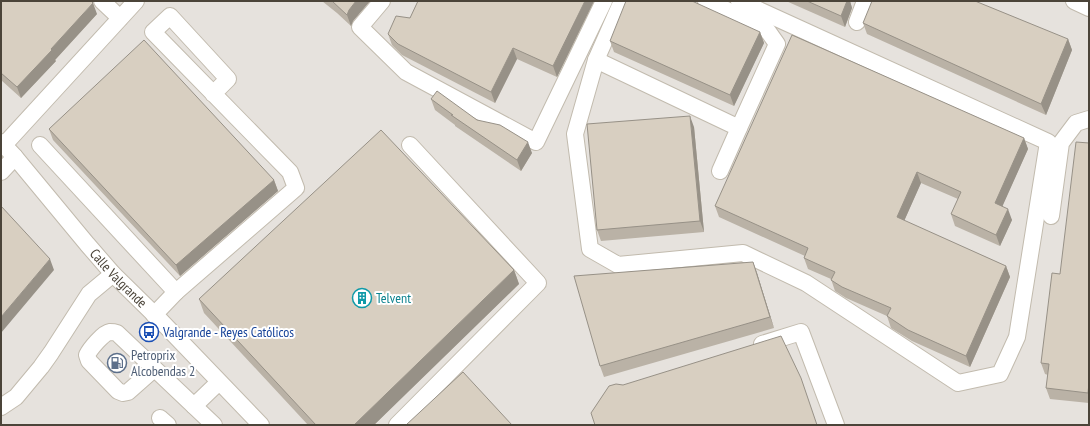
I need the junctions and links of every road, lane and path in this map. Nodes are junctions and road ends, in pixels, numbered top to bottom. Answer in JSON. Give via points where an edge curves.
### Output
{"nodes":[{"id":1,"x":102,"y":1,"type":"edge"},
{"id":2,"x":136,"y":1,"type":"edge"},
{"id":3,"x":382,"y":1,"type":"edge"},
{"id":4,"x":604,"y":1,"type":"edge"},
{"id":5,"x":622,"y":1,"type":"edge"},
{"id":6,"x":706,"y":1,"type":"edge"},
{"id":7,"x":739,"y":1,"type":"edge"},
{"id":8,"x":865,"y":1,"type":"edge"},
{"id":9,"x":1074,"y":1,"type":"edge"},
{"id":10,"x":1089,"y":8,"type":"edge"},
{"id":11,"x":120,"y":18,"type":"junction"},
{"id":12,"x":856,"y":22,"type":"dead end"},
{"id":13,"x":596,"y":60,"type":"junction"},
{"id":14,"x":213,"y":94,"type":"junction"},
{"id":15,"x":1089,"y":119,"type":"edge"},
{"id":16,"x":739,"y":128,"type":"junction"},
{"id":17,"x":3,"y":144,"type":"edge"},
{"id":18,"x":40,"y":145,"type":"dead end"},
{"id":19,"x":410,"y":145,"type":"dead end"},
{"id":20,"x":15,"y":157,"type":"junction"},
{"id":21,"x":720,"y":171,"type":"dead end"},
{"id":22,"x":1,"y":172,"type":"edge"},
{"id":23,"x":1051,"y":216,"type":"dead end"},
{"id":24,"x":113,"y":274,"type":"junction"},
{"id":25,"x":176,"y":292,"type":"junction"},
{"id":26,"x":154,"y":315,"type":"junction"},
{"id":27,"x":750,"y":348,"type":"edge"},
{"id":28,"x":154,"y":369,"type":"dead end"},
{"id":29,"x":219,"y":382,"type":"junction"},
{"id":30,"x":194,"y":406,"type":"junction"},
{"id":31,"x":1,"y":407,"type":"edge"},
{"id":32,"x":214,"y":425,"type":"edge"},
{"id":33,"x":261,"y":425,"type":"edge"},
{"id":34,"x":397,"y":425,"type":"edge"},
{"id":35,"x":836,"y":425,"type":"edge"}],
"edges":[{"from":1,"to":11,"type":"street"},
{"from":2,"to":11,"type":"street"},
{"from":3,"to":4,"type":"street","via":[[360,27],[406,72],[536,142]]},
{"from":5,"to":13,"type":"street"},
{"from":6,"to":16,"type":"street","via":[[765,27],[777,44]]},
{"from":7,"to":13,"type":"street","via":[[1048,142],[1017,337],[1000,374],[958,384],[806,283],[743,253],[618,265],[590,249],[575,134]]},
{"from":8,"to":12,"type":"street"},
{"from":9,"to":10,"type":"street"},
{"from":11,"to":17,"type":"street"},
{"from":13,"to":16,"type":"street"},
{"from":14,"to":14,"type":"street","via":[[228,79],[170,16],[153,32]]},
{"from":14,"to":25,"type":"street","via":[[290,172],[296,188]]},
{"from":15,"to":23,"type":"street","via":[[1076,124],[1061,143]]},
{"from":16,"to":21,"type":"street"},
{"from":17,"to":20,"type":"street","name":"Calle Valgrande"},
{"from":18,"to":25,"type":"street"},
{"from":19,"to":34,"type":"street","via":[[538,283]]},
{"from":20,"to":22,"type":"street"},
{"from":20,"to":24,"type":"street","name":"Calle Valgrande"},
{"from":24,"to":26,"type":"street","name":"Calle Valgrande"},
{"from":24,"to":31,"type":"street","via":[[88,294],[40,367],[16,397]]},
{"from":25,"to":26,"type":"street"},
{"from":26,"to":29,"type":"street","name":"Calle Valgrande"},
{"from":27,"to":35,"type":"street","via":[[801,332]]},
{"from":28,"to":30,"type":"street"},
{"from":29,"to":30,"type":"street"},
{"from":29,"to":33,"type":"street","name":"Calle Valgrande"},
{"from":30,"to":32,"type":"street"}]}
